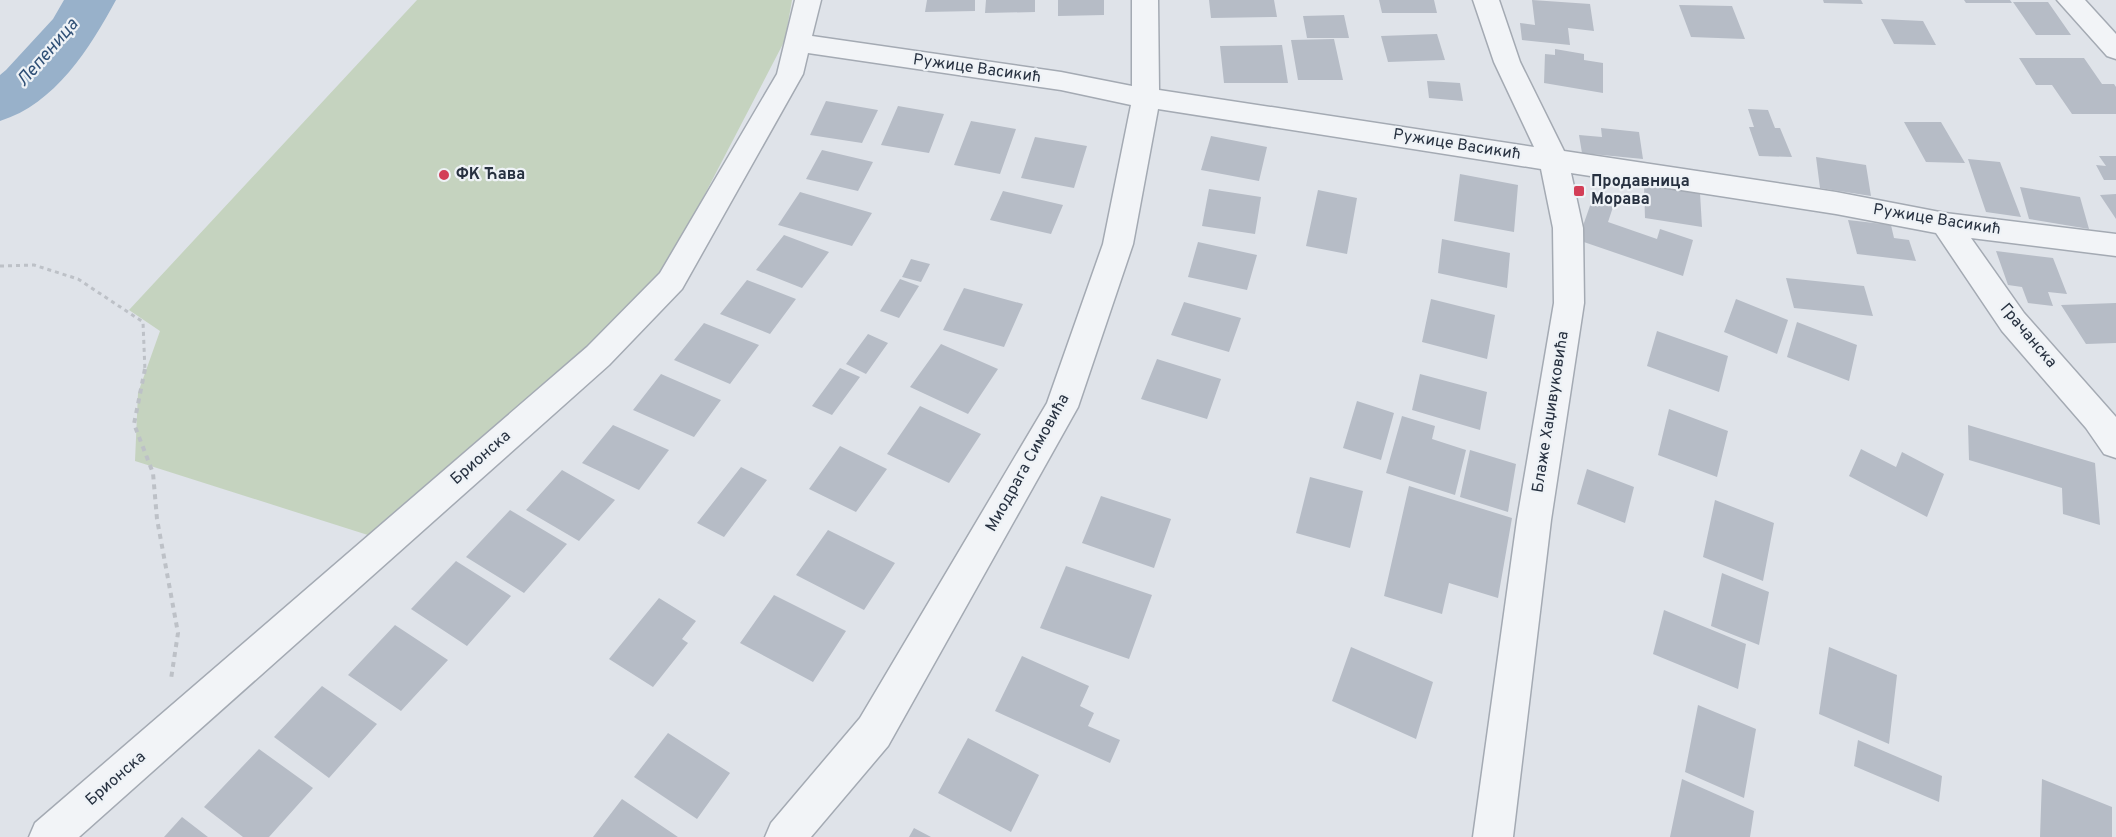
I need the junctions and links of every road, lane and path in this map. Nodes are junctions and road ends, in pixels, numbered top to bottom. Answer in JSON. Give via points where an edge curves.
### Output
{"nodes":[{"id":1,"x":808,"y":0,"type":"edge"},
{"id":2,"x":1145,"y":0,"type":"edge"},
{"id":3,"x":1486,"y":0,"type":"edge"},
{"id":4,"x":2070,"y":0,"type":"edge"},
{"id":5,"x":799,"y":43,"type":"junction"},
{"id":6,"x":2116,"y":50,"type":"edge"},
{"id":7,"x":1146,"y":98,"type":"junction"},
{"id":8,"x":1554,"y":160,"type":"junction"},
{"id":9,"x":1945,"y":224,"type":"junction"},
{"id":10,"x":2116,"y":245,"type":"edge"},
{"id":11,"x":0,"y":266,"type":"edge"},
{"id":12,"x":2116,"y":444,"type":"edge"},
{"id":13,"x":171,"y":680,"type":"dead end"},
{"id":14,"x":49,"y":837,"type":"edge"},
{"id":15,"x":784,"y":837,"type":"edge"},
{"id":16,"x":1493,"y":837,"type":"edge"}],
"edges":[{"from":1,"to":5,"type":"street","name":"Брионска"},
{"from":2,"to":7,"type":"street","name":"Миодрага Симовића"},
{"from":3,"to":8,"type":"street","name":"Блаже Хаџивуковића","via":[[1507,62]]},
{"from":4,"to":6,"type":"street"},
{"from":5,"to":7,"type":"street","name":"Ружице Васикић","via":[[1060,81]]},
{"from":5,"to":14,"type":"street","name":"Брионска","via":[[790,74],[671,281],[598,356]]},
{"from":7,"to":8,"type":"street","name":"Ружице Васикић"},
{"from":7,"to":15,"type":"street","name":"Миодрага Симовића","via":[[1118,244],[1062,407],[874,732]]},
{"from":8,"to":9,"type":"street","name":"Ружице Васикић","via":[[1836,203]]},
{"from":8,"to":16,"type":"street","name":"Блаже Хаџивуковића","via":[[1568,228],[1569,303],[1534,520]]},
{"from":9,"to":10,"type":"street","name":"Ружице Васикић"},
{"from":9,"to":12,"type":"street","name":"Грачанска","via":[[2013,322],[2098,418]]},
{"from":11,"to":13,"type":"path","via":[[34,265],[78,279],[143,322],[146,366],[134,424],[153,473],[157,519],[178,633]]}]}
